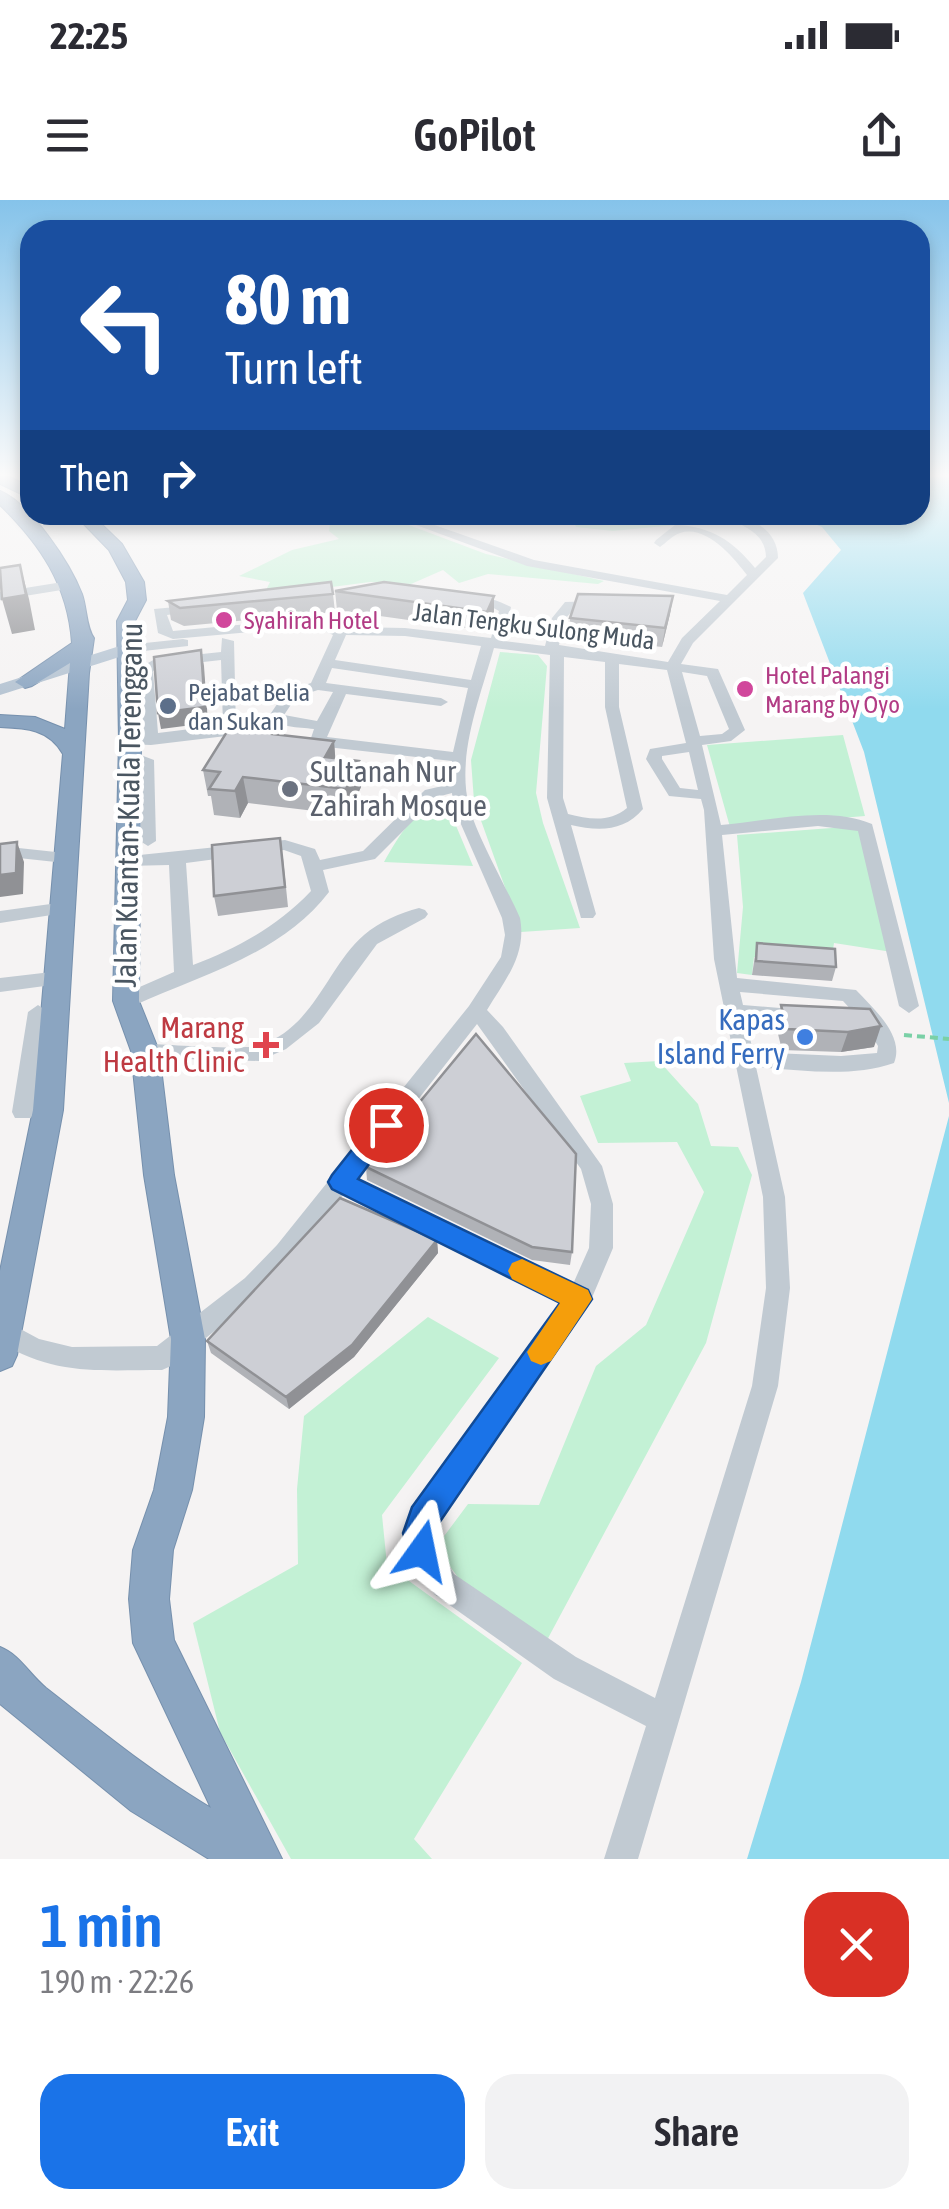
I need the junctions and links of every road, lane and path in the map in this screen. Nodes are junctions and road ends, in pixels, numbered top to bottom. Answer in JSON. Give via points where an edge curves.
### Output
{"nodes":[{"id":1,"x":52,"y":554,"type":"edge"},
{"id":2,"x":120,"y":554,"type":"edge"},
{"id":3,"x":508,"y":554,"type":"edge"},
{"id":4,"x":738,"y":554,"type":"edge"},
{"id":5,"x":772,"y":554,"type":"edge"},
{"id":6,"x":756,"y":577,"type":"junction"},
{"id":7,"x":69,"y":585,"type":"junction"},
{"id":8,"x":666,"y":588,"type":"junction"},
{"id":9,"x":0,"y":596,"type":"edge"},
{"id":10,"x":458,"y":599,"type":"edge"},
{"id":11,"x":730,"y":599,"type":"junction"},
{"id":12,"x":656,"y":603,"type":"edge"},
{"id":13,"x":205,"y":606,"type":"edge"},
{"id":14,"x":608,"y":606,"type":"edge"},
{"id":15,"x":345,"y":618,"type":"junction"},
{"id":16,"x":126,"y":622,"type":"junction"},
{"id":17,"x":85,"y":638,"type":"junction"},
{"id":18,"x":166,"y":639,"type":"junction"},
{"id":19,"x":495,"y":640,"type":"junction"},
{"id":20,"x":210,"y":642,"type":"junction"},
{"id":21,"x":227,"y":648,"type":"junction"},
{"id":22,"x":554,"y":649,"type":"junction"},
{"id":23,"x":126,"y":654,"type":"junction"},
{"id":24,"x":612,"y":657,"type":"junction"},
{"id":25,"x":327,"y":663,"type":"junction"},
{"id":26,"x":673,"y":666,"type":"junction"},
{"id":27,"x":80,"y":668,"type":"junction"},
{"id":28,"x":24,"y":682,"type":"junction"},
{"id":29,"x":317,"y":686,"type":"junction"},
{"id":30,"x":478,"y":686,"type":"junction"},
{"id":31,"x":342,"y":689,"type":"junction"},
{"id":32,"x":0,"y":690,"type":"edge"},
{"id":33,"x":0,"y":700,"type":"edge"},
{"id":34,"x":441,"y":702,"type":"dead end"},
{"id":35,"x":0,"y":720,"type":"edge"},
{"id":36,"x":322,"y":726,"type":"junction"},
{"id":37,"x":693,"y":744,"type":"junction"},
{"id":38,"x":137,"y":746,"type":"junction"},
{"id":39,"x":75,"y":757,"type":"junction"},
{"id":40,"x":460,"y":757,"type":"junction"},
{"id":41,"x":458,"y":788,"type":"junction"},
{"id":42,"x":708,"y":795,"type":"junction"},
{"id":43,"x":136,"y":806,"type":"junction"},
{"id":44,"x":558,"y":816,"type":"junction"},
{"id":45,"x":715,"y":831,"type":"junction"},
{"id":46,"x":148,"y":841,"type":"dead end"},
{"id":47,"x":0,"y":850,"type":"edge"},
{"id":48,"x":65,"y":858,"type":"junction"},
{"id":49,"x":177,"y":859,"type":"junction"},
{"id":50,"x":126,"y":861,"type":"junction"},
{"id":51,"x":312,"y":866,"type":"junction"},
{"id":52,"x":66,"y":908,"type":"junction"},
{"id":53,"x":419,"y":914,"type":"dead end"},
{"id":54,"x":587,"y":914,"type":"dead end"},
{"id":55,"x":0,"y":917,"type":"edge"},
{"id":56,"x":184,"y":975,"type":"junction"},
{"id":57,"x":60,"y":978,"type":"junction"},
{"id":58,"x":729,"y":984,"type":"junction"},
{"id":59,"x":0,"y":985,"type":"edge"},
{"id":60,"x":126,"y":1002,"type":"junction"},
{"id":61,"x":909,"y":1006,"type":"dead end"},
{"id":62,"x":476,"y":1011,"type":"junction"},
{"id":63,"x":734,"y":1011,"type":"junction"},
{"id":64,"x":38,"y":1012,"type":"dead end"},
{"id":65,"x":871,"y":1019,"type":"junction"},
{"id":66,"x":914,"y":1036,"type":"dead end"},
{"id":67,"x":949,"y":1038,"type":"edge"},
{"id":68,"x":145,"y":1051,"type":"junction"},
{"id":69,"x":744,"y":1059,"type":"junction"},
{"id":70,"x":36,"y":1111,"type":"junction"},
{"id":71,"x":0,"y":1114,"type":"edge"},
{"id":72,"x":341,"y":1182,"type":"junction"},
{"id":73,"x":578,"y":1299,"type":"junction"},
{"id":74,"x":2,"y":1338,"type":"edge"},
{"id":75,"x":188,"y":1339,"type":"junction"},
{"id":76,"x":0,"y":1668,"type":"edge"},
{"id":77,"x":664,"y":1718,"type":"junction"},
{"id":78,"x":255,"y":1859,"type":"edge"},
{"id":79,"x":621,"y":1859,"type":"edge"}],
"edges":[{"from":1,"to":7,"type":"highway","name":"Jalan Kuantan-Kuala Terengganu"},
{"from":2,"to":16,"type":"highway","name":"Jalan Kuantan-Kuala Terengganu","via":[[137,600]]},
{"from":3,"to":8,"type":"street"},
{"from":4,"to":6,"type":"street"},
{"from":5,"to":6,"type":"street"},
{"from":6,"to":11,"type":"street"},
{"from":7,"to":9,"type":"street"},
{"from":7,"to":17,"type":"highway","name":"Jalan Kuantan-Kuala Terengganu"},
{"from":8,"to":11,"type":"street"},
{"from":8,"to":12,"type":"street"},
{"from":10,"to":19,"type":"street","via":[[506,610]]},
{"from":11,"to":26,"type":"street","via":[[687,641]]},
{"from":13,"to":18,"type":"street","via":[[159,612]]},
{"from":14,"to":22,"type":"street","via":[[570,605],[559,618]]},
{"from":15,"to":18,"type":"street"},
{"from":15,"to":19,"type":"street","name":"Jalan Tengku Sulong Muda","via":[[405,632]]},
{"from":15,"to":21,"type":"street","name":"Jalan Tengku Sulong Muda"},
{"from":15,"to":25,"type":"street"},
{"from":16,"to":18,"type":"street","via":[[145,639]]},
{"from":16,"to":23,"type":"highway","name":"Jalan Kuantan-Kuala Terengganu"},
{"from":17,"to":27,"type":"highway","name":"Jalan Kuantan-Kuala Terengganu"},
{"from":17,"to":28,"type":"highway"},
{"from":18,"to":20,"type":"street","name":"Jalan Tengku Sulong Muda"},
{"from":18,"to":23,"type":"street","name":"Jalan Tengku Sulong Muda"},
{"from":19,"to":22,"type":"street","name":"Jalan Tengku Sulong Muda"},
{"from":19,"to":30,"type":"street"},
{"from":20,"to":21,"type":"street","name":"Jalan Tengku Sulong Muda"},
{"from":20,"to":23,"type":"street","name":"Jalan Tengku Sulong Muda"},
{"from":21,"to":38,"type":"street","via":[[146,670]]},
{"from":21,"to":38,"type":"street","via":[[231,726]]},
{"from":22,"to":24,"type":"street","name":"Jalan Tengku Sulong Muda"},
{"from":22,"to":44,"type":"street"},
{"from":23,"to":27,"type":"main road"},
{"from":23,"to":38,"type":"highway","name":"Jalan Kuantan-Kuala Terengganu"},
{"from":24,"to":26,"type":"street","name":"Jalan Tengku Sulong Muda"},
{"from":24,"to":44,"type":"street","via":[[612,707],[635,809],[602,824]]},
{"from":25,"to":29,"type":"street"},
{"from":25,"to":30,"type":"street"},
{"from":26,"to":37,"type":"street"},
{"from":26,"to":37,"type":"street","name":"Jalan Tengku Sulong Muda","via":[[716,675],[738,730]]},
{"from":27,"to":28,"type":"main road"},
{"from":27,"to":33,"type":"main road"},
{"from":27,"to":39,"type":"highway","name":"Jalan Kuantan-Kuala Terengganu"},
{"from":28,"to":32,"type":"main road"},
{"from":29,"to":31,"type":"street"},
{"from":29,"to":36,"type":"street","via":[[291,694],[276,716]]},
{"from":30,"to":40,"type":"street"},
{"from":31,"to":34,"type":"street"},
{"from":31,"to":36,"type":"street"},
{"from":35,"to":39,"type":"highway","via":[[54,729],[68,739]]},
{"from":36,"to":40,"type":"street","via":[[318,740]]},
{"from":37,"to":42,"type":"street"},
{"from":37,"to":42,"type":"street","via":[[655,752],[654,759],[675,793]]},
{"from":38,"to":43,"type":"highway","name":"Jalan Kuantan-Kuala Terengganu"},
{"from":39,"to":48,"type":"highway","name":"Jalan Kuantan-Kuala Terengganu"},
{"from":40,"to":41,"type":"street"},
{"from":41,"to":51,"type":"street","via":[[431,793],[369,855]]},
{"from":41,"to":62,"type":"street","via":[[514,935],[510,957]]},
{"from":42,"to":45,"type":"street"},
{"from":43,"to":46,"type":"street"},
{"from":43,"to":50,"type":"highway","name":"Jalan Kuantan-Kuala Terengganu"},
{"from":44,"to":54,"type":"street"},
{"from":45,"to":58,"type":"street"},
{"from":45,"to":61,"type":"street","via":[[839,822],[866,828]]},
{"from":47,"to":48,"type":"street"},
{"from":48,"to":52,"type":"highway","name":"Jalan Kuantan-Kuala Terengganu"},
{"from":49,"to":50,"type":"street"},
{"from":49,"to":51,"type":"street","via":[[285,845],[309,854]]},
{"from":49,"to":56,"type":"street"},
{"from":50,"to":60,"type":"highway","name":"Jalan Kuantan-Kuala Terengganu"},
{"from":51,"to":56,"type":"street","via":[[320,892],[302,914],[238,957]]},
{"from":52,"to":55,"type":"street"},
{"from":52,"to":57,"type":"highway","name":"Jalan Kuantan-Kuala Terengganu"},
{"from":53,"to":68,"type":"street","via":[[375,935],[334,992],[283,1045],[259,1054]]},
{"from":56,"to":60,"type":"street"},
{"from":57,"to":59,"type":"street"},
{"from":57,"to":70,"type":"highway","name":"Jalan Kuantan-Kuala Terengganu"},
{"from":58,"to":63,"type":"street"},
{"from":58,"to":65,"type":"street","via":[[838,992],[856,999]]},
{"from":60,"to":68,"type":"highway","name":"Jalan Kuantan-Kuala Terengganu"},
{"from":62,"to":72,"type":"street"},
{"from":62,"to":73,"type":"street","via":[[591,1166],[602,1204],[600,1248]]},
{"from":63,"to":65,"type":"street"},
{"from":63,"to":69,"type":"street"},
{"from":64,"to":70,"type":"street"},
{"from":65,"to":69,"type":"street","via":[[888,1046],[881,1060]]},
{"from":66,"to":67,"type":"path"},
{"from":68,"to":75,"type":"highway","name":"Jalan Kuantan-Kuala Terengganu","via":[[158,1176]]},
{"from":69,"to":77,"type":"street","via":[[777,1226],[774,1342]]},
{"from":70,"to":71,"type":"street"},
{"from":70,"to":74,"type":"highway","name":"Jalan Kuantan-Kuala Terengganu"},
{"from":72,"to":73,"type":"street"},
{"from":72,"to":75,"type":"street","via":[[263,1276]]},
{"from":73,"to":77,"type":"street","via":[[424,1518],[422,1551],[459,1595],[565,1668]]},
{"from":74,"to":75,"type":"street","via":[[72,1359],[162,1358]]},
{"from":75,"to":78,"type":"highway","name":"Jalan Kuantan-Kuala Terengganu","via":[[186,1417],[153,1550],[154,1642]]},
{"from":76,"to":78,"type":"highway","name":"Jalan Kuantan-Kuala Terengganu","via":[[16,1691],[146,1795]]},
{"from":77,"to":79,"type":"street"}]}
